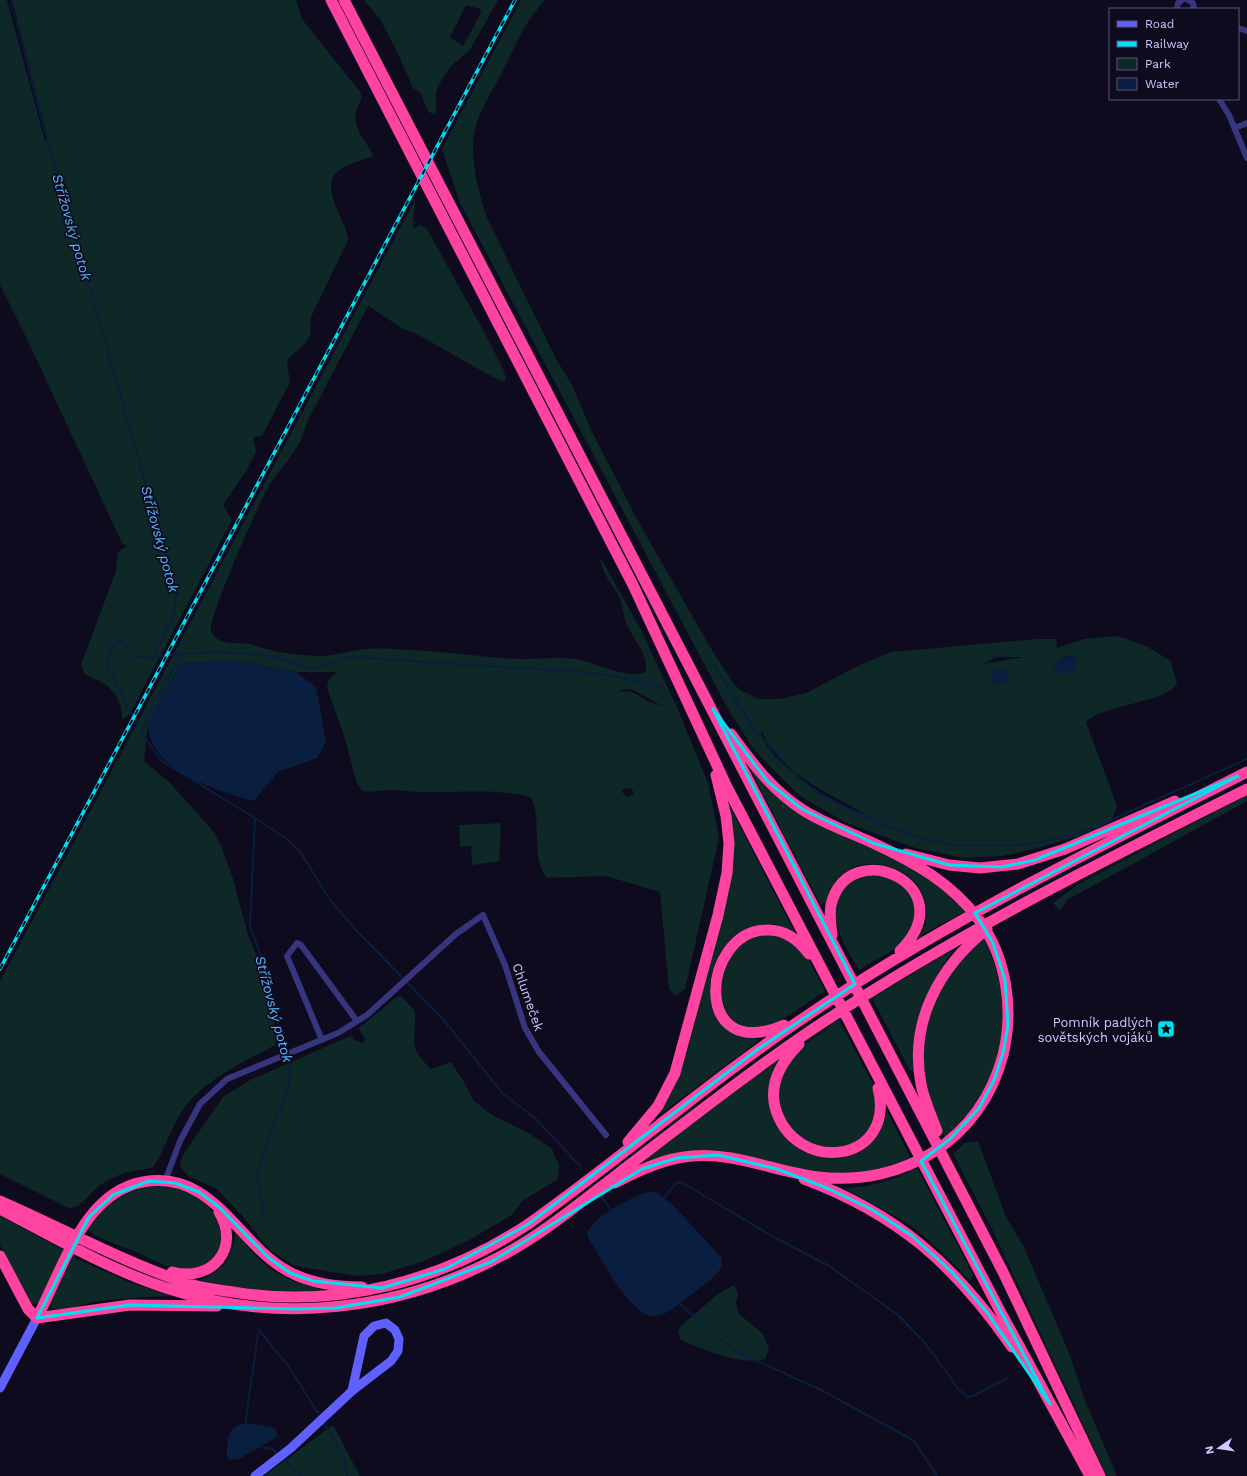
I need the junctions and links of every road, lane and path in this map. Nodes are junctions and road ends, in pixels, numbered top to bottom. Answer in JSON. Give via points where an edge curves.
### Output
{"nodes":[{"id":1,"x":331,"y":0,"type":"edge"},
{"id":2,"x":344,"y":0,"type":"edge"},
{"id":3,"x":1220,"y":100,"type":"edge"},
{"id":4,"x":1247,"y":123,"type":"edge"},
{"id":5,"x":1235,"y":128,"type":"junction"},
{"id":6,"x":1247,"y":158,"type":"edge"},
{"id":7,"x":685,"y":698,"type":"junction"},
{"id":8,"x":713,"y":709,"type":"junction"},
{"id":9,"x":1243,"y":774,"type":"edge"},
{"id":10,"x":1247,"y":789,"type":"edge"},
{"id":11,"x":873,"y":843,"type":"junction"},
{"id":12,"x":1010,"y":911,"type":"junction"},
{"id":13,"x":833,"y":942,"type":"junction"},
{"id":14,"x":890,"y":961,"type":"junction"},
{"id":15,"x":828,"y":982,"type":"junction"},
{"id":16,"x":806,"y":1016,"type":"junction"},
{"id":17,"x":358,"y":1021,"type":"junction"},
{"id":18,"x":816,"y":1027,"type":"junction"},
{"id":19,"x":322,"y":1040,"type":"junction"},
{"id":20,"x":872,"y":1066,"type":"junction"},
{"id":21,"x":936,"y":1134,"type":"junction"},
{"id":22,"x":606,"y":1135,"type":"dead end"},
{"id":23,"x":613,"y":1160,"type":"junction"},
{"id":24,"x":777,"y":1169,"type":"junction"},
{"id":25,"x":165,"y":1181,"type":"junction"},
{"id":26,"x":199,"y":1192,"type":"junction"},
{"id":27,"x":0,"y":1201,"type":"edge"},
{"id":28,"x":0,"y":1209,"type":"edge"},
{"id":29,"x":570,"y":1210,"type":"junction"},
{"id":30,"x":62,"y":1235,"type":"junction"},
{"id":31,"x":90,"y":1247,"type":"junction"},
{"id":32,"x":0,"y":1256,"type":"edge"},
{"id":33,"x":382,"y":1288,"type":"junction"},
{"id":34,"x":255,"y":1307,"type":"junction"},
{"id":35,"x":37,"y":1318,"type":"junction"},
{"id":36,"x":0,"y":1388,"type":"edge"},
{"id":37,"x":352,"y":1391,"type":"junction"},
{"id":38,"x":1050,"y":1404,"type":"junction"},
{"id":39,"x":255,"y":1476,"type":"edge"},
{"id":40,"x":1090,"y":1476,"type":"edge"},
{"id":41,"x":1100,"y":1476,"type":"edge"}],
"edges":[{"from":1,"to":7,"type":"highway","via":[[633,585]]},
{"from":2,"to":8,"type":"highway"},
{"from":3,"to":5,"type":"street"},
{"from":4,"to":5,"type":"street"},
{"from":5,"to":6,"type":"street"},
{"from":7,"to":15,"type":"highway","via":[[727,786]]},
{"from":7,"to":23,"type":"highway","via":[[723,801],[728,828],[727,874],[675,1073],[658,1106]]},
{"from":8,"to":11,"type":"highway","via":[[755,767],[784,796],[819,819]]},
{"from":8,"to":13,"type":"highway"},
{"from":9,"to":11,"type":"highway","via":[[1065,849],[1018,864],[980,868],[933,862]]},
{"from":9,"to":14,"type":"highway","via":[[984,908]]},
{"from":10,"to":12,"type":"highway"},
{"from":11,"to":24,"type":"highway","via":[[931,873],[964,901],[979,919],[993,943],[1005,980],[1008,1009],[1006,1039],[994,1080],[979,1108],[966,1124],[950,1139],[912,1165],[874,1176],[837,1179]]},
{"from":12,"to":18,"type":"highway","via":[[924,958]]},
{"from":12,"to":21,"type":"highway","via":[[978,936],[956,958],[944,972],[928,1006],[920,1037],[919,1069]]},
{"from":13,"to":14,"type":"highway","via":[[830,914],[839,888],[859,872],[885,871],[901,878],[918,900],[921,910],[914,936]]},
{"from":13,"to":21,"type":"highway"},
{"from":14,"to":16,"type":"highway"},
{"from":15,"to":16,"type":"highway","via":[[804,948],[790,935],[780,931],[752,932],[738,941],[727,953],[718,970],[715,990],[719,1011],[730,1024],[747,1033],[758,1034]]},
{"from":15,"to":20,"type":"highway"},
{"from":16,"to":23,"type":"highway","via":[[758,1049]]},
{"from":17,"to":19,"type":"street"},
{"from":17,"to":19,"type":"street","via":[[301,945],[294,945],[286,956]]},
{"from":17,"to":22,"type":"street","name":"Chlumeček","via":[[445,943],[483,915],[505,965],[529,1038]]},
{"from":18,"to":20,"type":"highway","via":[[781,1065],[775,1084],[774,1102],[778,1118],[794,1139],[810,1149],[831,1153],[847,1151],[868,1140],[876,1129],[881,1114],[881,1098]]},
{"from":18,"to":29,"type":"highway","via":[[766,1061]]},
{"from":19,"to":25,"type":"street","via":[[227,1079],[200,1104],[180,1141]]},
{"from":20,"to":38,"type":"highway"},
{"from":21,"to":41,"type":"highway","via":[[956,1182],[1036,1339]]},
{"from":23,"to":33,"type":"highway","via":[[502,1241],[445,1269]]},
{"from":24,"to":29,"type":"highway","via":[[718,1155],[677,1158],[629,1175]]},
{"from":24,"to":38,"type":"highway","via":[[857,1202],[886,1218],[923,1245],[952,1272],[986,1311]]},
{"from":25,"to":26,"type":"highway","via":[[183,1184]]},
{"from":25,"to":35,"type":"highway","via":[[132,1185],[113,1195],[100,1206],[83,1226]]},
{"from":26,"to":31,"type":"highway","via":[[220,1214],[227,1237],[220,1258],[201,1273],[188,1275],[170,1272]]},
{"from":26,"to":33,"type":"highway","via":[[219,1206],[258,1248],[290,1273],[331,1285]]},
{"from":27,"to":30,"type":"highway"},
{"from":28,"to":30,"type":"highway"},
{"from":29,"to":34,"type":"highway","via":[[491,1262],[449,1281],[400,1297],[336,1308]]},
{"from":30,"to":31,"type":"highway"},
{"from":31,"to":33,"type":"highway","via":[[187,1283],[258,1296],[333,1296]]},
{"from":31,"to":34,"type":"highway","via":[[141,1279],[168,1289]]},
{"from":32,"to":35,"type":"highway","via":[[28,1309]]},
{"from":34,"to":35,"type":"highway","via":[[130,1305]]},
{"from":35,"to":36,"type":"street"},
{"from":37,"to":37,"type":"street","via":[[391,1361],[398,1350],[399,1339],[395,1330],[386,1323],[374,1326],[364,1336]]},
{"from":37,"to":39,"type":"street","via":[[291,1448]]},
{"from":38,"to":40,"type":"highway"}]}
